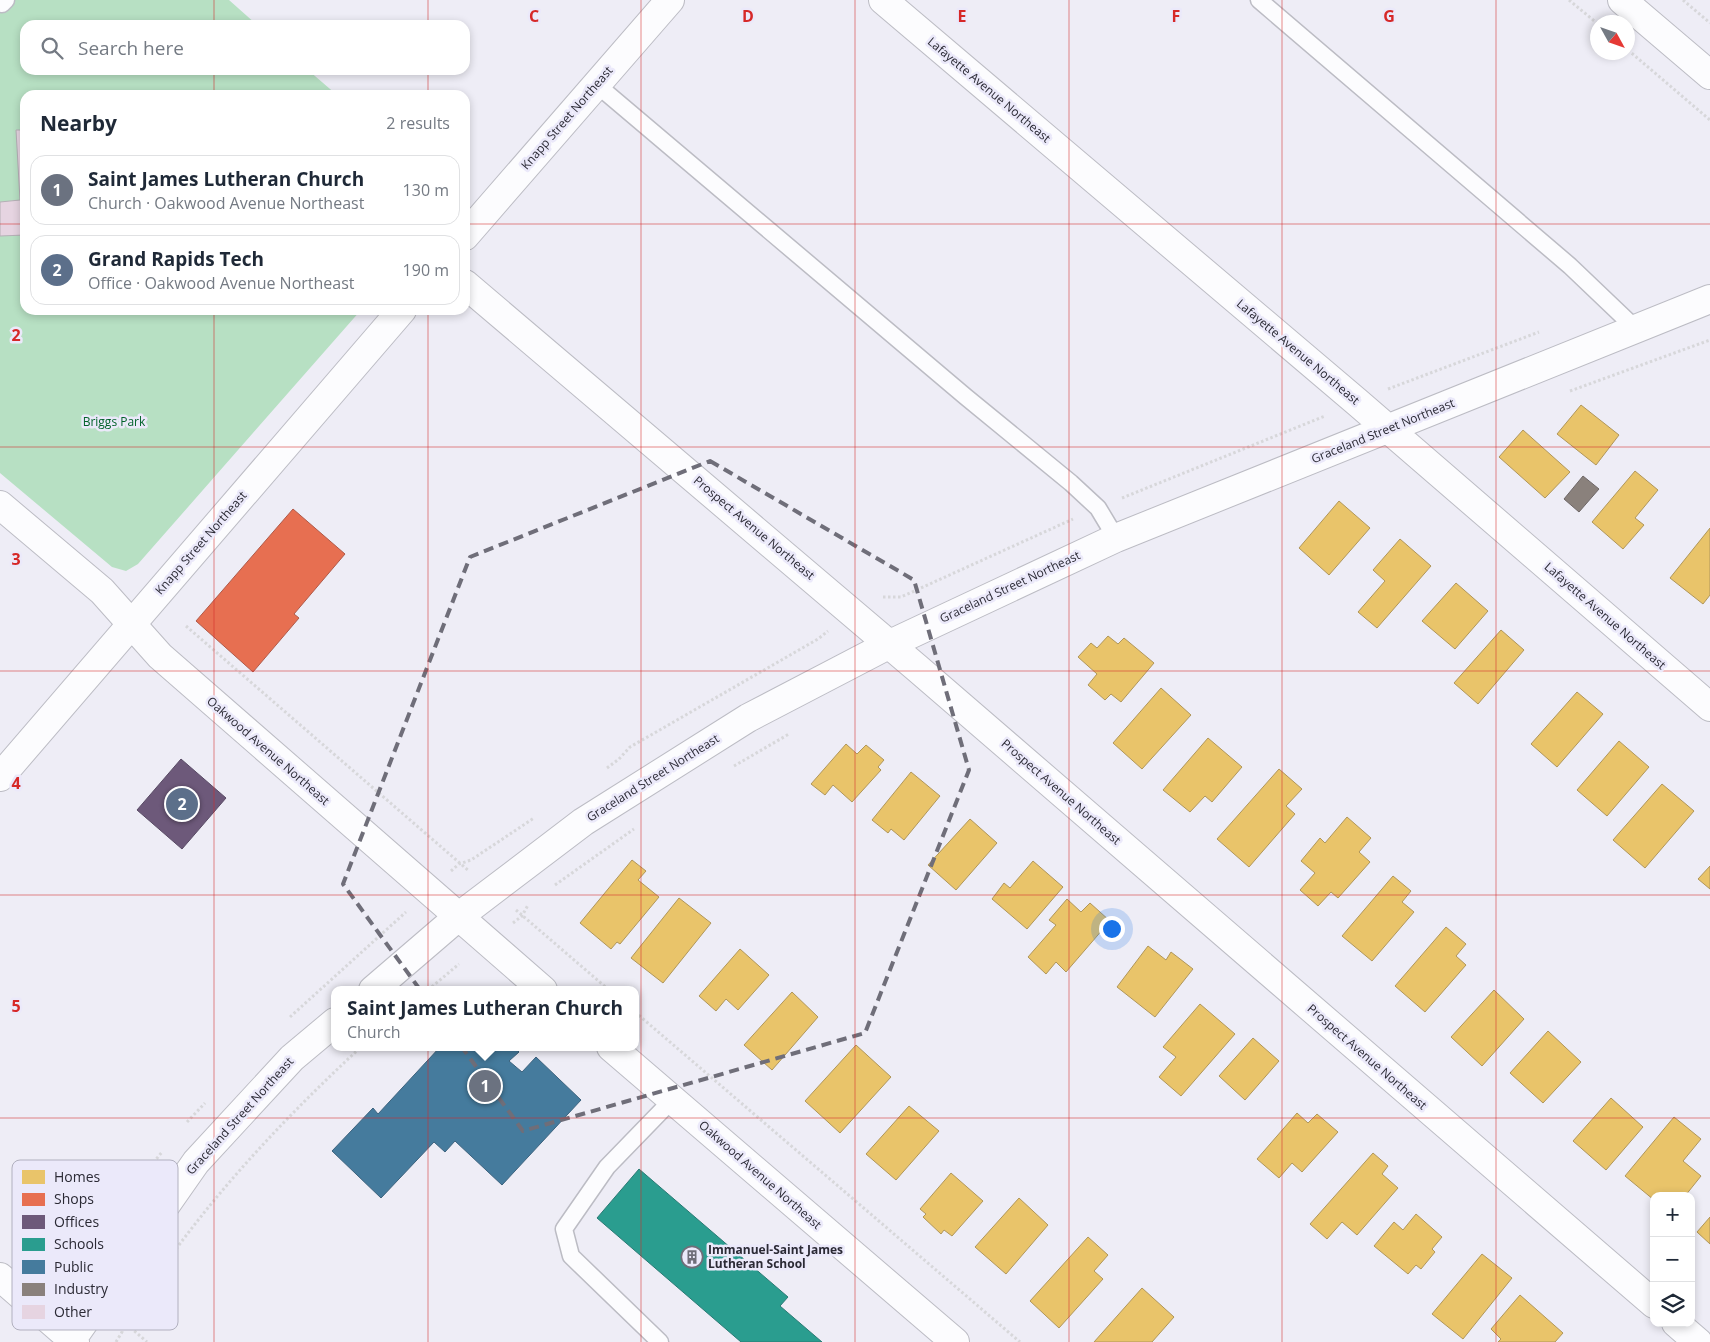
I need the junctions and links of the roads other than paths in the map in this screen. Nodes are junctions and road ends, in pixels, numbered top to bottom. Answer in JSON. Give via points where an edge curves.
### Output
{"nodes":[{"id":1,"x":670,"y":0,"type":"edge"},
{"id":2,"x":883,"y":0,"type":"edge"},
{"id":3,"x":1259,"y":0,"type":"edge"},
{"id":4,"x":1622,"y":0,"type":"edge"},
{"id":5,"x":1710,"y":75,"type":"edge"},
{"id":6,"x":596,"y":84,"type":"junction"},
{"id":7,"x":470,"y":230,"type":"edge"},
{"id":8,"x":470,"y":288,"type":"edge"},
{"id":9,"x":1710,"y":299,"type":"edge"},
{"id":10,"x":398,"y":315,"type":"edge"},
{"id":11,"x":1635,"y":328,"type":"junction"},
{"id":12,"x":1388,"y":429,"type":"junction"},
{"id":13,"x":0,"y":505,"type":"edge"},
{"id":14,"x":1116,"y":538,"type":"junction"},
{"id":15,"x":131,"y":624,"type":"junction"},
{"id":16,"x":890,"y":644,"type":"junction"},
{"id":17,"x":1710,"y":706,"type":"edge"},
{"id":18,"x":0,"y":778,"type":"edge"},
{"id":19,"x":458,"y":917,"type":"junction"},
{"id":20,"x":377,"y":986,"type":"edge"},
{"id":21,"x":539,"y":986,"type":"edge"},
{"id":22,"x":331,"y":1025,"type":"edge"},
{"id":23,"x":616,"y":1051,"type":"edge"},
{"id":24,"x":672,"y":1100,"type":"junction"},
{"id":25,"x":178,"y":1188,"type":"edge"},
{"id":26,"x":0,"y":1277,"type":"edge"},
{"id":27,"x":12,"y":1288,"type":"edge"},
{"id":28,"x":1650,"y":1301,"type":"edge"},
{"id":29,"x":1681,"y":1327,"type":"edge"},
{"id":30,"x":60,"y":1330,"type":"edge"},
{"id":31,"x":80,"y":1330,"type":"edge"},
{"id":32,"x":72,"y":1341,"type":"edge"},
{"id":33,"x":660,"y":1342,"type":"edge"},
{"id":34,"x":954,"y":1342,"type":"edge"},
{"id":35,"x":1698,"y":1342,"type":"edge"}],
"edges":[{"from":1,"to":6,"type":"street","name":"Knapp Street Northeast"},
{"from":2,"to":12,"type":"street","name":"Lafayette Avenue Northeast"},
{"from":3,"to":11,"type":"lane","via":[[1570,266]]},
{"from":4,"to":5,"type":"street"},
{"from":6,"to":7,"type":"street","name":"Knapp Street Northeast"},
{"from":6,"to":14,"type":"lane","via":[[1071,483],[1098,508]]},
{"from":8,"to":16,"type":"street","name":"Prospect Avenue Northeast"},
{"from":9,"to":11,"type":"street","name":"Graceland Street Northeast"},
{"from":10,"to":15,"type":"street","name":"Knapp Street Northeast"},
{"from":11,"to":12,"type":"street","name":"Graceland Street Northeast"},
{"from":12,"to":14,"type":"street","name":"Graceland Street Northeast"},
{"from":12,"to":17,"type":"street","name":"Lafayette Avenue Northeast"},
{"from":13,"to":15,"type":"street","name":"Oakwood Avenue Northeast","via":[[102,591]]},
{"from":14,"to":16,"type":"street","name":"Graceland Street Northeast"},
{"from":15,"to":18,"type":"street","name":"Knapp Street Northeast"},
{"from":15,"to":19,"type":"street","name":"Oakwood Avenue Northeast","via":[[160,656]]},
{"from":16,"to":19,"type":"street","name":"Graceland Street Northeast","via":[[748,718],[583,822]]},
{"from":16,"to":28,"type":"street","name":"Prospect Avenue Northeast"},
{"from":19,"to":20,"type":"street","name":"Graceland Street Northeast"},
{"from":19,"to":21,"type":"street","name":"Oakwood Avenue Northeast"},
{"from":22,"to":25,"type":"street","name":"Graceland Street Northeast","via":[[292,1058],[196,1162]]},
{"from":23,"to":24,"type":"street","name":"Oakwood Avenue Northeast"},
{"from":24,"to":33,"type":"lane","via":[[607,1167],[564,1229],[571,1256]]},
{"from":24,"to":34,"type":"street","name":"Oakwood Avenue Northeast"},
{"from":26,"to":27,"type":"street"},
{"from":29,"to":35,"type":"street"},
{"from":30,"to":32,"type":"street"},
{"from":31,"to":32,"type":"street","name":"Graceland Street Northeast"}]}
